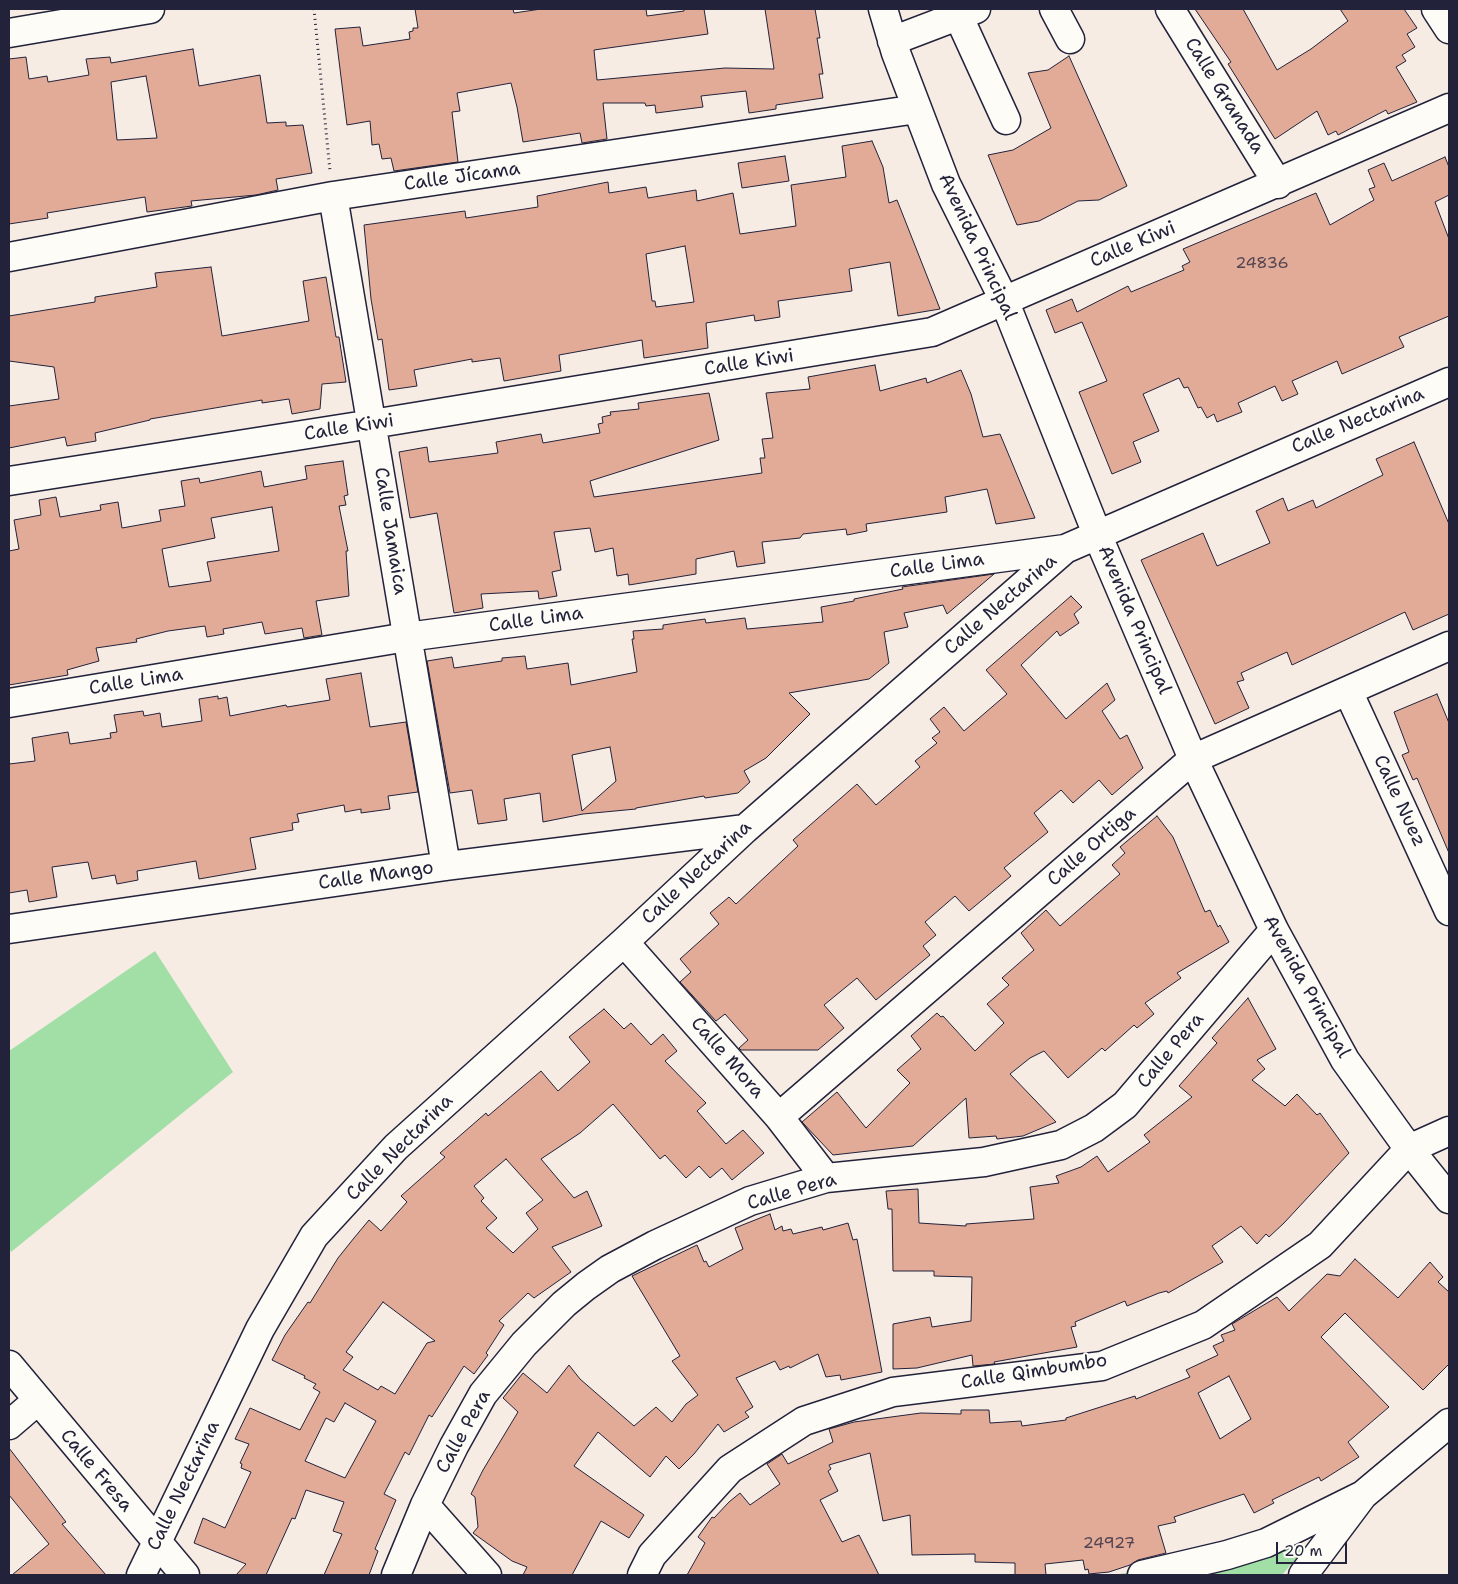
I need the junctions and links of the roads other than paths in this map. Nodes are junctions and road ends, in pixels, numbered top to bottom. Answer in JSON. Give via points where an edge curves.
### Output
{"nodes":[{"id":1,"x":150,"y":9,"type":"edge"},
{"id":2,"x":883,"y":9,"type":"edge"},
{"id":3,"x":1054,"y":9,"type":"edge"},
{"id":4,"x":1170,"y":9,"type":"edge"},
{"id":5,"x":1436,"y":9,"type":"edge"},
{"id":6,"x":967,"y":12,"type":"edge"},
{"id":7,"x":1449,"y":29,"type":"edge"},
{"id":8,"x":9,"y":33,"type":"edge"},
{"id":9,"x":1070,"y":39,"type":"dead end"},
{"id":10,"x":892,"y":41,"type":"junction"},
{"id":11,"x":1449,"y":108,"type":"edge"},
{"id":12,"x":916,"y":109,"type":"junction"},
{"id":13,"x":1006,"y":120,"type":"dead end"},
{"id":14,"x":1278,"y":184,"type":"junction"},
{"id":15,"x":333,"y":196,"type":"junction"},
{"id":16,"x":9,"y":257,"type":"edge"},
{"id":17,"x":1004,"y":300,"type":"junction"},
{"id":18,"x":1449,"y":382,"type":"edge"},
{"id":19,"x":372,"y":424,"type":"junction"},
{"id":20,"x":9,"y":481,"type":"edge"},
{"id":21,"x":1096,"y":534,"type":"junction"},
{"id":22,"x":1065,"y":549,"type":"junction"},
{"id":23,"x":407,"y":637,"type":"junction"},
{"id":24,"x":1449,"y":646,"type":"edge"},
{"id":25,"x":1348,"y":691,"type":"junction"},
{"id":26,"x":9,"y":704,"type":"edge"},
{"id":27,"x":1194,"y":759,"type":"junction"},
{"id":28,"x":745,"y":829,"type":"junction"},
{"id":29,"x":446,"y":866,"type":"junction"},
{"id":30,"x":1446,"y":895,"type":"edge"},
{"id":31,"x":9,"y":929,"type":"edge"},
{"id":32,"x":1274,"y":930,"type":"junction"},
{"id":33,"x":624,"y":942,"type":"junction"},
{"id":34,"x":778,"y":1117,"type":"junction"},
{"id":35,"x":1449,"y":1131,"type":"edge"},
{"id":36,"x":1409,"y":1149,"type":"junction"},
{"id":37,"x":826,"y":1178,"type":"junction"},
{"id":38,"x":1449,"y":1198,"type":"edge"},
{"id":39,"x":9,"y":1365,"type":"edge"},
{"id":40,"x":37,"y":1401,"type":"junction"},
{"id":41,"x":1449,"y":1423,"type":"edge"},
{"id":42,"x":9,"y":1425,"type":"edge"},
{"id":43,"x":1363,"y":1495,"type":"junction"},
{"id":44,"x":425,"y":1505,"type":"junction"},
{"id":45,"x":156,"y":1541,"type":"junction"},
{"id":46,"x":141,"y":1575,"type":"edge"},
{"id":47,"x":185,"y":1575,"type":"edge"},
{"id":48,"x":396,"y":1575,"type":"edge"},
{"id":49,"x":487,"y":1575,"type":"edge"},
{"id":50,"x":642,"y":1575,"type":"edge"},
{"id":51,"x":1142,"y":1575,"type":"edge"},
{"id":52,"x":1303,"y":1575,"type":"edge"}],
"edges":[{"from":1,"to":8,"type":"street"},
{"from":2,"to":10,"type":"street","name":"Avenida Principal"},
{"from":3,"to":9,"type":"street"},
{"from":4,"to":14,"type":"street","name":"Calle Granada"},
{"from":5,"to":7,"type":"street"},
{"from":6,"to":10,"type":"street"},
{"from":6,"to":13,"type":"street"},
{"from":10,"to":12,"type":"street","name":"Avenida Principal"},
{"from":11,"to":14,"type":"street","name":"Calle Kiwi"},
{"from":12,"to":15,"type":"street","name":"Calle Jícama"},
{"from":12,"to":17,"type":"street","name":"Avenida Principal","via":[[946,184]]},
{"from":14,"to":17,"type":"street","name":"Calle Kiwi"},
{"from":15,"to":16,"type":"street","name":"Calle Jícama"},
{"from":15,"to":19,"type":"street","name":"Calle Jamaica"},
{"from":17,"to":19,"type":"street","name":"Calle Kiwi","via":[[932,332]]},
{"from":17,"to":21,"type":"street","name":"Avenida Principal"},
{"from":18,"to":21,"type":"street","name":"Calle Nectarina"},
{"from":19,"to":20,"type":"street","name":"Calle Kiwi"},
{"from":19,"to":23,"type":"street","name":"Calle Jamaica"},
{"from":21,"to":22,"type":"street","name":"Calle Nectarina"},
{"from":21,"to":27,"type":"street","name":"Avenida Principal"},
{"from":22,"to":23,"type":"street","name":"Calle Lima"},
{"from":22,"to":28,"type":"street","name":"Calle Nectarina"},
{"from":23,"to":26,"type":"street","name":"Calle Lima"},
{"from":23,"to":29,"type":"street","name":"Calle Jamaica"},
{"from":24,"to":25,"type":"street","name":"Calle Ortiga"},
{"from":25,"to":27,"type":"street","name":"Calle Ortiga"},
{"from":25,"to":30,"type":"street","name":"Calle Nuez"},
{"from":27,"to":32,"type":"street","name":"Avenida Principal"},
{"from":27,"to":34,"type":"street","name":"Calle Ortiga"},
{"from":28,"to":29,"type":"street","name":"Calle Mango"},
{"from":28,"to":33,"type":"street","name":"Calle Nectarina"},
{"from":29,"to":31,"type":"street","name":"Calle Mango"},
{"from":32,"to":36,"type":"street","name":"Avenida Principal","via":[[1345,1060]]},
{"from":32,"to":37,"type":"street","name":"Calle Pera","via":[[1125,1105],[1094,1128],[1061,1145],[984,1162]]},
{"from":33,"to":34,"type":"street","name":"Calle Mora"},
{"from":33,"to":45,"type":"street","name":"Calle Nectarina","via":[[396,1147],[314,1236],[260,1329]]},
{"from":34,"to":37,"type":"street","name":"Calle Mora"},
{"from":35,"to":36,"type":"street","name":"Calle Qimbumbo"},
{"from":36,"to":38,"type":"street","name":"Avenida Principal"},
{"from":36,"to":50,"type":"street","name":"Calle Qimbumbo","via":[[1320,1244],[1203,1325],[1102,1366],[893,1392],[804,1421],[730,1469],[652,1554]]},
{"from":37,"to":44,"type":"street","name":"Calle Pera","via":[[750,1201],[655,1245],[586,1286],[524,1344],[483,1394]]},
{"from":39,"to":40,"type":"street","name":"Calle Fresa"},
{"from":40,"to":42,"type":"street"},
{"from":40,"to":45,"type":"street","name":"Calle Fresa"},
{"from":41,"to":43,"type":"street"},
{"from":43,"to":51,"type":"street","via":[[1266,1543]]},
{"from":43,"to":52,"type":"street"},
{"from":44,"to":48,"type":"street","name":"Calle Pera"},
{"from":44,"to":49,"type":"street"},
{"from":45,"to":46,"type":"street","name":"Calle Nectarina"},
{"from":45,"to":47,"type":"street","name":"Calle Fresa"}]}
